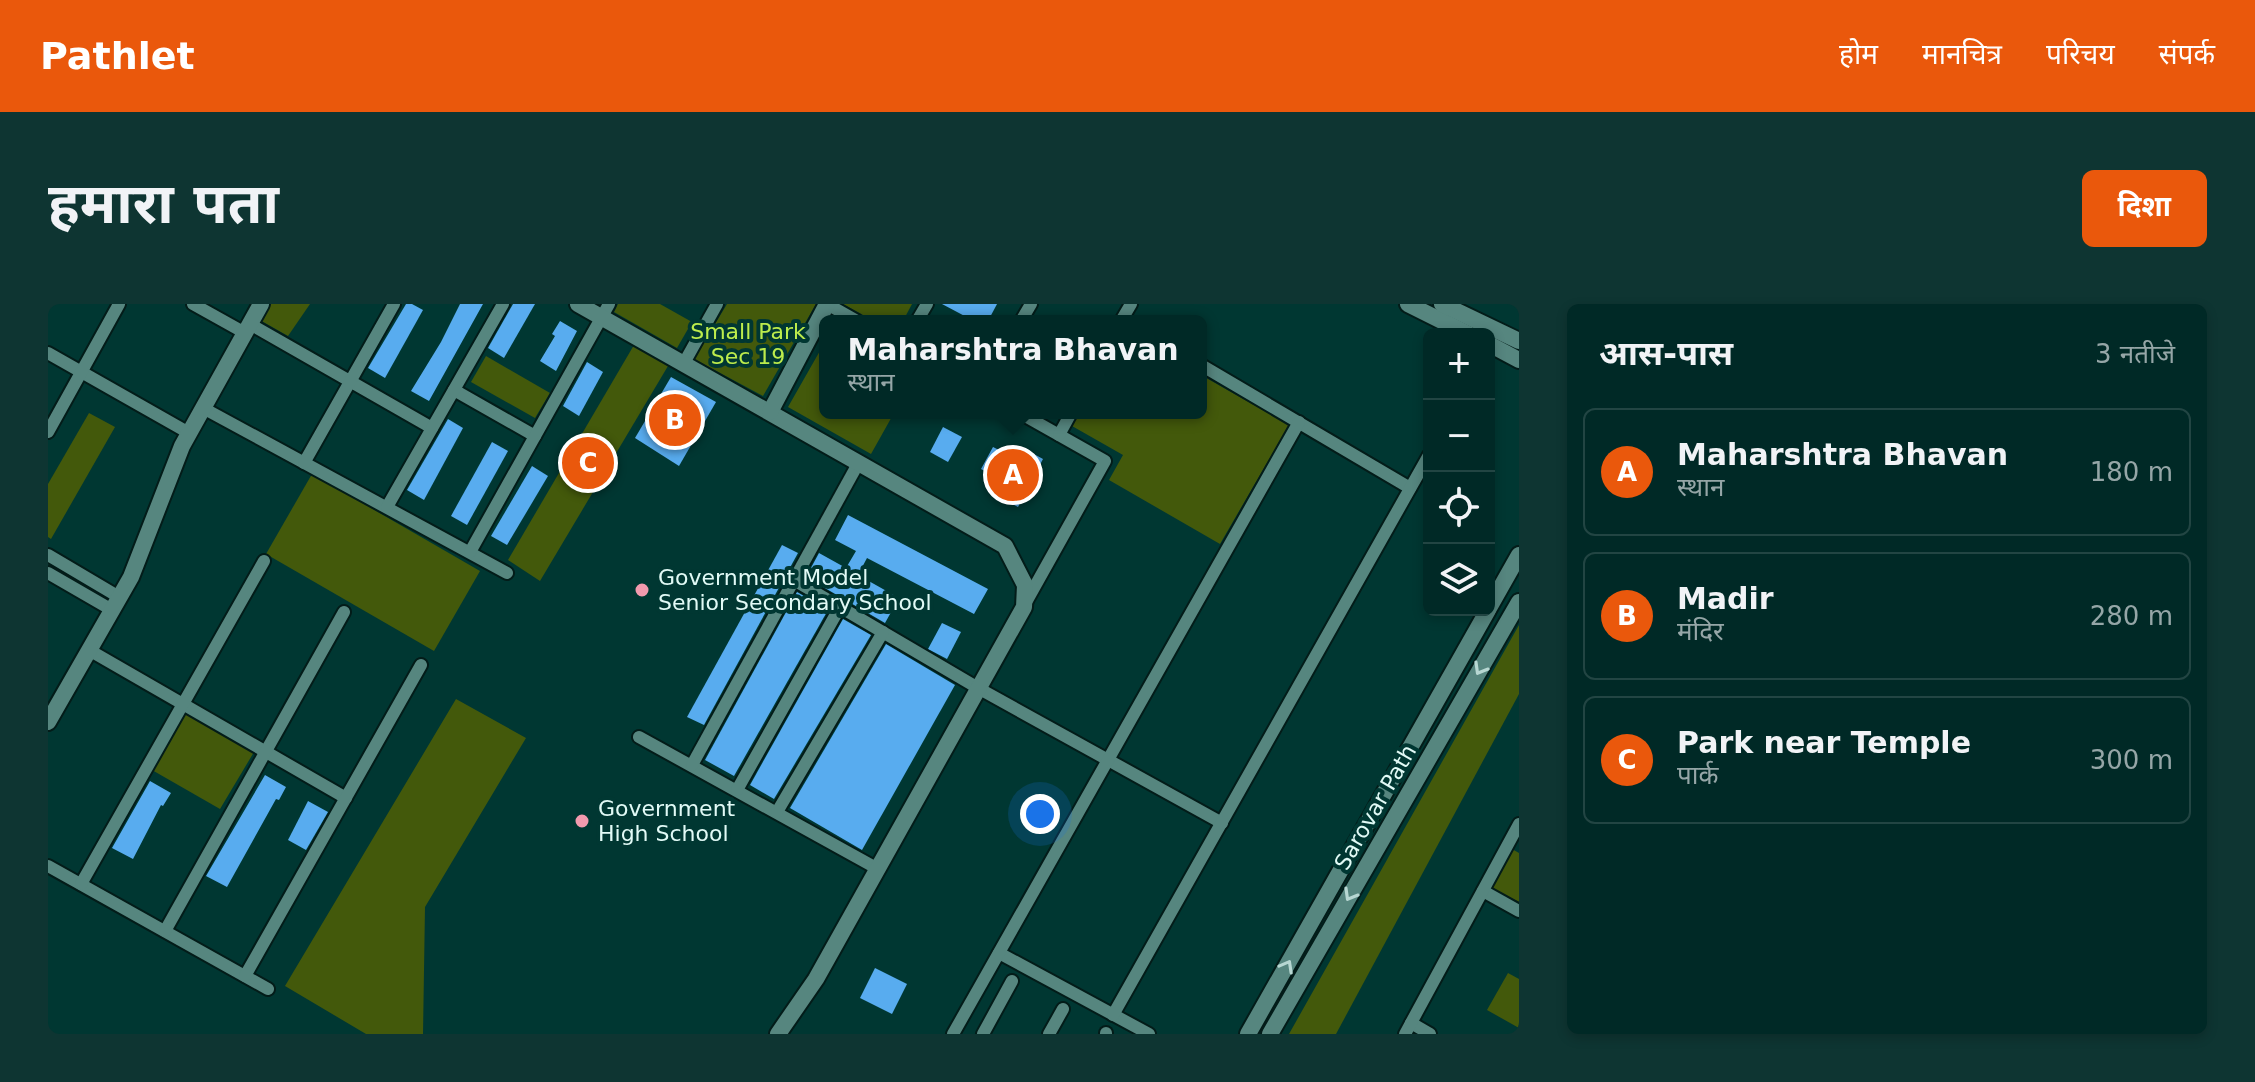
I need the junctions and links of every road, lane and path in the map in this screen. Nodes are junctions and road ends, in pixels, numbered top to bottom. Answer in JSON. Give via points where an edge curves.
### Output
{"nodes":[{"id":1,"x":119,"y":304,"type":"edge"},
{"id":2,"x":193,"y":304,"type":"edge"},
{"id":3,"x":261,"y":304,"type":"edge"},
{"id":4,"x":394,"y":304,"type":"edge"},
{"id":5,"x":503,"y":304,"type":"edge"},
{"id":6,"x":578,"y":304,"type":"edge"},
{"id":7,"x":717,"y":304,"type":"edge"},
{"id":8,"x":827,"y":304,"type":"edge"},
{"id":9,"x":1408,"y":304,"type":"edge"},
{"id":10,"x":1442,"y":304,"type":"edge"},
{"id":11,"x":605,"y":311,"type":"edge"},
{"id":12,"x":846,"y":315,"type":"edge"},
{"id":13,"x":819,"y":319,"type":"edge"},
{"id":14,"x":1456,"y":328,"type":"edge"},
{"id":15,"x":248,"y":329,"type":"junction"},
{"id":16,"x":1518,"y":339,"type":"edge"},
{"id":17,"x":1495,"y":348,"type":"edge"},
{"id":18,"x":48,"y":353,"type":"edge"},
{"id":19,"x":1518,"y":361,"type":"edge"},
{"id":20,"x":684,"y":363,"type":"junction"},
{"id":21,"x":1207,"y":368,"type":"edge"},
{"id":22,"x":81,"y":372,"type":"junction"},
{"id":23,"x":350,"y":381,"type":"junction"},
{"id":24,"x":454,"y":390,"type":"junction"},
{"id":25,"x":203,"y":408,"type":"junction"},
{"id":26,"x":770,"y":412,"type":"junction"},
{"id":27,"x":1031,"y":419,"type":"edge"},
{"id":28,"x":1068,"y":419,"type":"edge"},
{"id":29,"x":1299,"y":422,"type":"junction"},
{"id":30,"x":432,"y":428,"type":"junction"},
{"id":31,"x":48,"y":432,"type":"edge"},
{"id":32,"x":189,"y":433,"type":"junction"},
{"id":33,"x":1059,"y":435,"type":"junction"},
{"id":34,"x":535,"y":436,"type":"junction"},
{"id":35,"x":859,"y":462,"type":"junction"},
{"id":36,"x":304,"y":463,"type":"junction"},
{"id":37,"x":1423,"y":465,"type":"edge"},
{"id":38,"x":1410,"y":488,"type":"junction"},
{"id":39,"x":387,"y":507,"type":"junction"},
{"id":40,"x":470,"y":552,"type":"junction"},
{"id":41,"x":48,"y":555,"type":"edge"},
{"id":42,"x":1519,"y":555,"type":"edge"},
{"id":43,"x":264,"y":561,"type":"dead end"},
{"id":44,"x":48,"y":573,"type":"edge"},
{"id":45,"x":507,"y":573,"type":"dead end"},
{"id":46,"x":794,"y":580,"type":"junction"},
{"id":47,"x":1495,"y":597,"type":"edge"},
{"id":48,"x":1519,"y":602,"type":"edge"},
{"id":49,"x":115,"y":603,"type":"junction"},
{"id":50,"x":840,"y":607,"type":"junction"},
{"id":51,"x":1024,"y":607,"type":"junction"},
{"id":52,"x":344,"y":612,"type":"dead end"},
{"id":53,"x":1484,"y":616,"type":"edge"},
{"id":54,"x":883,"y":632,"type":"junction"},
{"id":55,"x":89,"y":650,"type":"junction"},
{"id":56,"x":421,"y":665,"type":"dead end"},
{"id":57,"x":978,"y":688,"type":"junction"},
{"id":58,"x":183,"y":704,"type":"junction"},
{"id":59,"x":48,"y":722,"type":"edge"},
{"id":60,"x":639,"y":737,"type":"dead end"},
{"id":61,"x":266,"y":752,"type":"junction"},
{"id":62,"x":1108,"y":760,"type":"junction"},
{"id":63,"x":692,"y":765,"type":"junction"},
{"id":64,"x":737,"y":790,"type":"junction"},
{"id":65,"x":346,"y":798,"type":"junction"},
{"id":66,"x":777,"y":812,"type":"junction"},
{"id":67,"x":1222,"y":823,"type":"junction"},
{"id":68,"x":1519,"y":824,"type":"edge"},
{"id":69,"x":48,"y":866,"type":"edge"},
{"id":70,"x":878,"y":869,"type":"junction"},
{"id":71,"x":81,"y":884,"type":"junction"},
{"id":72,"x":1483,"y":891,"type":"junction"},
{"id":73,"x":1519,"y":911,"type":"edge"},
{"id":74,"x":165,"y":931,"type":"junction"},
{"id":75,"x":999,"y":953,"type":"junction"},
{"id":76,"x":245,"y":976,"type":"junction"},
{"id":77,"x":1012,"y":981,"type":"dead end"},
{"id":78,"x":268,"y":989,"type":"dead end"},
{"id":79,"x":1063,"y":1009,"type":"dead end"},
{"id":80,"x":1113,"y":1015,"type":"junction"},
{"id":81,"x":1408,"y":1029,"type":"edge"},
{"id":82,"x":778,"y":1034,"type":"edge"},
{"id":83,"x":953,"y":1034,"type":"edge"},
{"id":84,"x":983,"y":1034,"type":"edge"},
{"id":85,"x":1049,"y":1034,"type":"edge"},
{"id":86,"x":1149,"y":1034,"type":"edge"},
{"id":87,"x":1248,"y":1034,"type":"edge"},
{"id":88,"x":1270,"y":1034,"type":"edge"},
{"id":89,"x":1430,"y":1034,"type":"edge"}],
"edges":[{"from":1,"to":22,"type":"street"},
{"from":2,"to":15,"type":"street"},
{"from":3,"to":15,"type":"street"},
{"from":4,"to":23,"type":"street"},
{"from":5,"to":24,"type":"street"},
{"from":6,"to":11,"type":"street"},
{"from":7,"to":20,"type":"street"},
{"from":8,"to":12,"type":"street"},
{"from":9,"to":14,"type":"street"},
{"from":10,"to":16,"type":"street"},
{"from":11,"to":20,"type":"street"},
{"from":11,"to":34,"type":"street"},
{"from":13,"to":26,"type":"street"},
{"from":15,"to":23,"type":"street"},
{"from":15,"to":25,"type":"street"},
{"from":17,"to":19,"type":"street"},
{"from":18,"to":22,"type":"street"},
{"from":20,"to":26,"type":"street"},
{"from":21,"to":29,"type":"street"},
{"from":22,"to":31,"type":"street"},
{"from":22,"to":32,"type":"street"},
{"from":23,"to":30,"type":"street"},
{"from":23,"to":36,"type":"street"},
{"from":24,"to":30,"type":"street"},
{"from":24,"to":34,"type":"street"},
{"from":25,"to":32,"type":"street"},
{"from":25,"to":36,"type":"street"},
{"from":26,"to":35,"type":"street"},
{"from":27,"to":33,"type":"street"},
{"from":28,"to":33,"type":"street"},
{"from":29,"to":38,"type":"street"},
{"from":29,"to":62,"type":"street"},
{"from":30,"to":39,"type":"street"},
{"from":32,"to":49,"type":"street","via":[[131,577]]},
{"from":33,"to":51,"type":"street","via":[[1105,461]]},
{"from":34,"to":40,"type":"street"},
{"from":35,"to":46,"type":"street"},
{"from":35,"to":51,"type":"street","via":[[1005,546],[1025,585]]},
{"from":36,"to":39,"type":"street"},
{"from":37,"to":38,"type":"street"},
{"from":38,"to":67,"type":"street"},
{"from":39,"to":40,"type":"street"},
{"from":40,"to":45,"type":"street"},
{"from":41,"to":49,"type":"street"},
{"from":42,"to":47,"type":"street","name":"Sarovar Path"},
{"from":43,"to":58,"type":"street"},
{"from":44,"to":49,"type":"street"},
{"from":46,"to":50,"type":"street"},
{"from":46,"to":63,"type":"street"},
{"from":48,"to":88,"type":"street","name":"Sarovar Path","one_way":true},
{"from":49,"to":55,"type":"street"},
{"from":50,"to":54,"type":"street"},
{"from":50,"to":64,"type":"street"},
{"from":51,"to":57,"type":"street"},
{"from":52,"to":61,"type":"street"},
{"from":87,"to":53,"type":"street","name":"Sarovar Path","one_way":true},
{"from":54,"to":57,"type":"street"},
{"from":54,"to":66,"type":"street"},
{"from":55,"to":58,"type":"street"},
{"from":55,"to":59,"type":"street"},
{"from":56,"to":65,"type":"street"},
{"from":57,"to":62,"type":"street"},
{"from":57,"to":70,"type":"street"},
{"from":58,"to":61,"type":"street"},
{"from":58,"to":71,"type":"street"},
{"from":60,"to":63,"type":"street"},
{"from":61,"to":65,"type":"street"},
{"from":61,"to":74,"type":"street"},
{"from":62,"to":67,"type":"street"},
{"from":62,"to":75,"type":"street"},
{"from":63,"to":64,"type":"street"},
{"from":64,"to":66,"type":"street"},
{"from":65,"to":76,"type":"street"},
{"from":66,"to":70,"type":"street"},
{"from":67,"to":80,"type":"street"},
{"from":68,"to":72,"type":"street"},
{"from":69,"to":71,"type":"street"},
{"from":70,"to":82,"type":"street"},
{"from":71,"to":74,"type":"street"},
{"from":72,"to":73,"type":"street"},
{"from":72,"to":81,"type":"street"},
{"from":74,"to":76,"type":"street"},
{"from":75,"to":80,"type":"street"},
{"from":75,"to":83,"type":"street"},
{"from":76,"to":78,"type":"street"},
{"from":77,"to":84,"type":"street"},
{"from":79,"to":85,"type":"street"},
{"from":80,"to":86,"type":"street"},
{"from":81,"to":89,"type":"street"}]}
